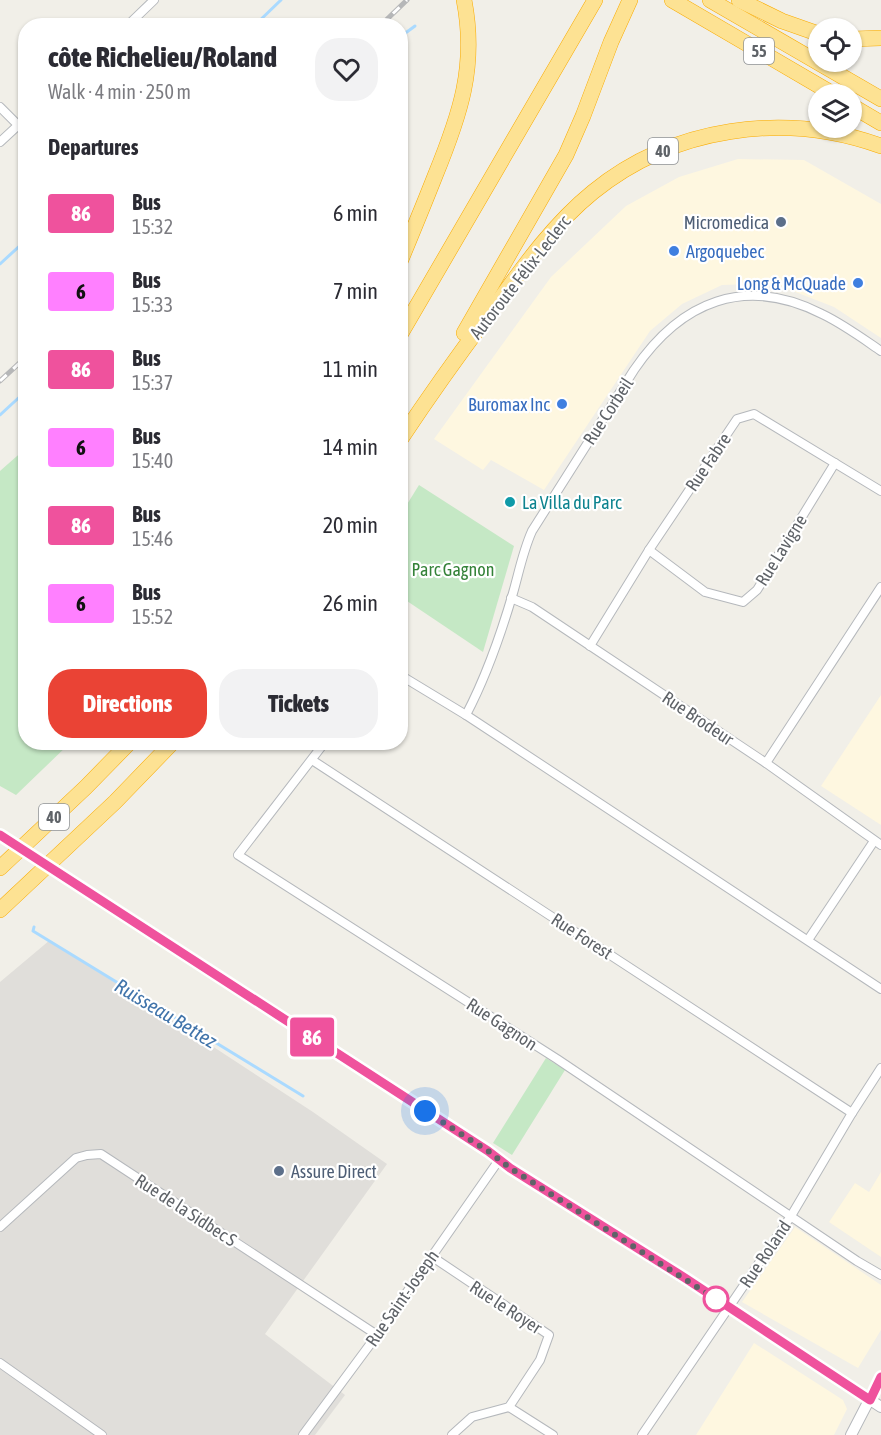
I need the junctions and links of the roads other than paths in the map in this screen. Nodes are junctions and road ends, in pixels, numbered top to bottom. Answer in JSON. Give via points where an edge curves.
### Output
{"nodes":[{"id":1,"x":154,"y":0,"type":"edge"},
{"id":2,"x":584,"y":0,"type":"edge"},
{"id":3,"x":596,"y":0,"type":"edge"},
{"id":4,"x":630,"y":0,"type":"edge"},
{"id":5,"x":672,"y":0,"type":"edge"},
{"id":6,"x":710,"y":0,"type":"edge"},
{"id":7,"x":740,"y":0,"type":"edge"},
{"id":8,"x":465,"y":2,"type":"edge"},
{"id":9,"x":135,"y":18,"type":"edge"},
{"id":10,"x":808,"y":30,"type":"edge"},
{"id":11,"x":881,"y":38,"type":"edge"},
{"id":12,"x":862,"y":39,"type":"edge"},
{"id":13,"x":815,"y":84,"type":"edge"},
{"id":14,"x":881,"y":99,"type":"edge"},
{"id":15,"x":0,"y":107,"type":"edge"},
{"id":16,"x":862,"y":112,"type":"edge"},
{"id":17,"x":881,"y":123,"type":"edge"},
{"id":18,"x":18,"y":125,"type":"joint"},
{"id":19,"x":0,"y":142,"type":"edge"},
{"id":20,"x":881,"y":146,"type":"edge"},
{"id":21,"x":463,"y":227,"type":"junction"},
{"id":22,"x":408,"y":242,"type":"edge"},
{"id":23,"x":408,"y":321,"type":"edge"},
{"id":24,"x":881,"y":351,"type":"edge"},
{"id":25,"x":426,"y":401,"type":"junction"},
{"id":26,"x":408,"y":428,"type":"edge"},
{"id":27,"x":836,"y":463,"type":"junction"},
{"id":28,"x":881,"y":491,"type":"edge"},
{"id":29,"x":649,"y":550,"type":"junction"},
{"id":30,"x":881,"y":587,"type":"edge"},
{"id":31,"x":511,"y":598,"type":"junction"},
{"id":32,"x":590,"y":646,"type":"junction"},
{"id":33,"x":408,"y":680,"type":"edge"},
{"id":34,"x":466,"y":715,"type":"junction"},
{"id":35,"x":122,"y":750,"type":"edge"},
{"id":36,"x":165,"y":750,"type":"edge"},
{"id":37,"x":319,"y":750,"type":"edge"},
{"id":38,"x":312,"y":760,"type":"junction"},
{"id":39,"x":766,"y":763,"type":"junction"},
{"id":40,"x":0,"y":835,"type":"edge"},
{"id":41,"x":877,"y":843,"type":"edge"},
{"id":42,"x":0,"y":868,"type":"edge"},
{"id":43,"x":0,"y":910,"type":"edge"},
{"id":44,"x":808,"y":940,"type":"junction"},
{"id":45,"x":881,"y":989,"type":"edge"},
{"id":46,"x":881,"y":1068,"type":"edge"},
{"id":47,"x":852,"y":1113,"type":"junction"},
{"id":48,"x":499,"y":1160,"type":"junction"},
{"id":49,"x":791,"y":1216,"type":"junction"},
{"id":50,"x":0,"y":1227,"type":"edge"},
{"id":51,"x":431,"y":1256,"type":"junction"},
{"id":52,"x":881,"y":1275,"type":"edge"},
{"id":53,"x":729,"y":1307,"type":"junction"},
{"id":54,"x":377,"y":1335,"type":"junction"},
{"id":55,"x":0,"y":1363,"type":"edge"},
{"id":56,"x":881,"y":1377,"type":"edge"},
{"id":57,"x":870,"y":1400,"type":"junction"},
{"id":58,"x":509,"y":1407,"type":"junction"},
{"id":59,"x":881,"y":1407,"type":"edge"},
{"id":60,"x":102,"y":1435,"type":"edge"},
{"id":61,"x":303,"y":1435,"type":"edge"},
{"id":62,"x":452,"y":1435,"type":"edge"},
{"id":63,"x":553,"y":1435,"type":"edge"},
{"id":64,"x":642,"y":1435,"type":"edge"},
{"id":65,"x":851,"y":1435,"type":"edge"}],
"edges":[{"from":1,"to":9,"type":"street"},
{"from":2,"to":21,"type":"highway"},
{"from":3,"to":21,"type":"highway"},
{"from":4,"to":25,"type":"highway","via":[[566,154]]},
{"from":5,"to":13,"type":"highway","number":"55"},
{"from":6,"to":14,"type":"highway","number":"55"},
{"from":7,"to":10,"type":"highway"},
{"from":8,"to":22,"type":"highway","via":[[469,55],[461,107]]},
{"from":11,"to":12,"type":"highway"},
{"from":15,"to":18,"type":"street"},
{"from":16,"to":17,"type":"highway"},
{"from":18,"to":19,"type":"street"},
{"from":20,"to":25,"type":"highway","name":"Autoroute Félix-Leclerc","number":"40","via":[[816,130],[752,128],[681,144],[629,167],[591,193],[552,231]]},
{"from":21,"to":23,"type":"highway"},
{"from":24,"to":31,"type":"street","name":"Rue Corbeil","via":[[821,313],[778,299],[727,298],[688,315],[639,362],[542,513],[528,540]]},
{"from":25,"to":26,"type":"highway","name":"Autoroute Félix-Leclerc","number":"40"},
{"from":27,"to":28,"type":"street","name":"Rue Fabre"},
{"from":27,"to":29,"type":"street","name":"Rue Fabre","via":[[754,414],[737,419]]},
{"from":27,"to":29,"type":"street","name":"Rue Lavigne","via":[[757,590],[743,602],[705,592]]},
{"from":29,"to":32,"type":"street","name":"Rue Fabre"},
{"from":30,"to":39,"type":"street"},
{"from":31,"to":32,"type":"street","name":"Rue Brodeur","via":[[532,607]]},
{"from":31,"to":34,"type":"street","name":"Rue Corbeil","via":[[483,680]]},
{"from":32,"to":39,"type":"street","name":"Rue Brodeur"},
{"from":33,"to":34,"type":"street"},
{"from":34,"to":44,"type":"street"},
{"from":35,"to":42,"type":"highway","number":"40"},
{"from":36,"to":43,"type":"highway","number":"40"},
{"from":37,"to":38,"type":"street","name":"Rue Gagnon"},
{"from":38,"to":47,"type":"street","name":"Rue Forest"},
{"from":38,"to":49,"type":"street","name":"Rue Gagnon","via":[[238,855],[557,1059]]},
{"from":39,"to":41,"type":"street","name":"Rue Brodeur"},
{"from":40,"to":48,"type":"street","bridge":true},
{"from":41,"to":44,"type":"street"},
{"from":44,"to":45,"type":"street"},
{"from":46,"to":47,"type":"street","name":"Rue Roland"},
{"from":47,"to":49,"type":"street","name":"Rue Roland"},
{"from":48,"to":51,"type":"street","name":"Rue Saint-Joseph"},
{"from":48,"to":53,"type":"street"},
{"from":49,"to":52,"type":"street","name":"Rue Gagnon"},
{"from":49,"to":53,"type":"street","name":"Rue Roland"},
{"from":50,"to":54,"type":"street","name":"Rue de la Sidbec S","via":[[76,1158],[101,1154]]},
{"from":51,"to":54,"type":"street","name":"Rue Saint-Joseph"},
{"from":51,"to":58,"type":"street","name":"Rue le Royer","via":[[549,1335],[540,1360]]},
{"from":53,"to":57,"type":"street"},
{"from":53,"to":64,"type":"street","name":"Rue Roland"},
{"from":54,"to":61,"type":"street","name":"Rue Saint-Joseph"},
{"from":55,"to":60,"type":"street"},
{"from":56,"to":57,"type":"street"},
{"from":57,"to":59,"type":"street"},
{"from":57,"to":65,"type":"street"},
{"from":58,"to":62,"type":"street","via":[[471,1417]]},
{"from":58,"to":63,"type":"street"}]}
